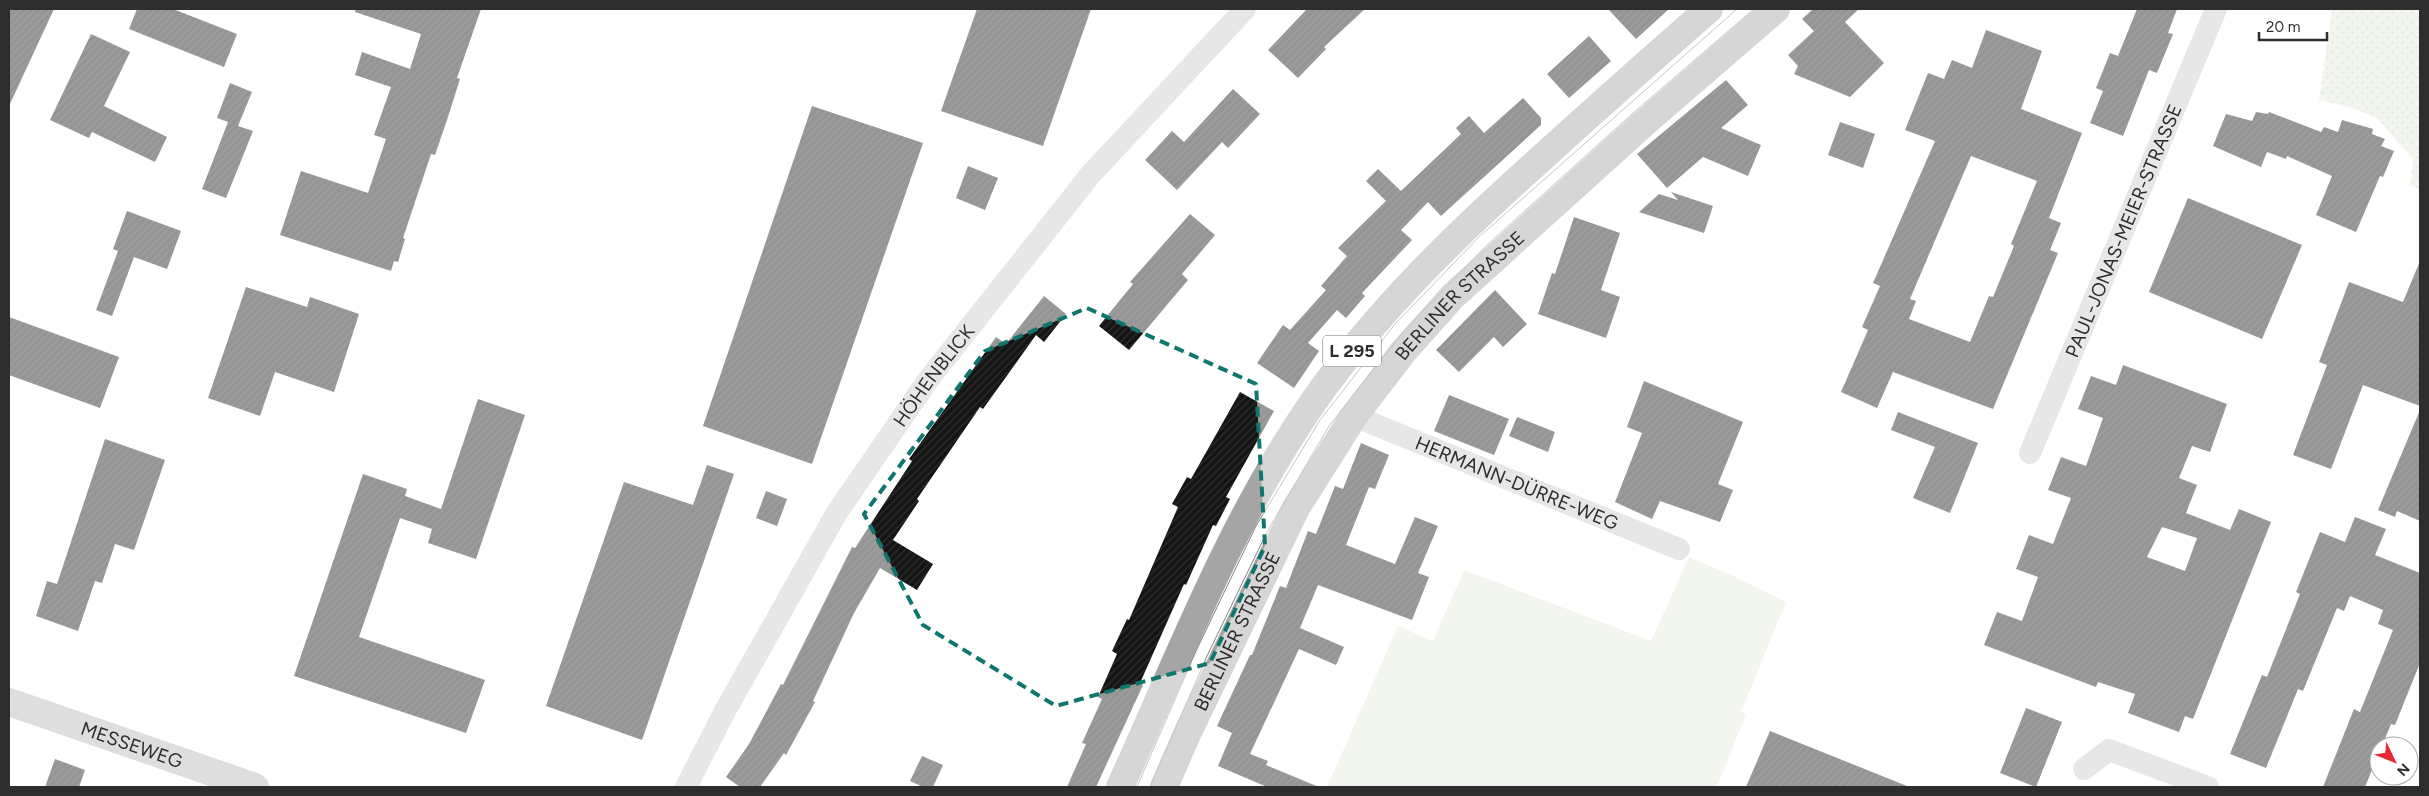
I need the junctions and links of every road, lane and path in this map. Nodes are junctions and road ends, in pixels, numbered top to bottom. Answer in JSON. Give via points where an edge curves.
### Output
{"nodes":[{"id":1,"x":1245,"y":9,"type":"edge"},
{"id":2,"x":1709,"y":9,"type":"edge"},
{"id":3,"x":1776,"y":9,"type":"edge"},
{"id":4,"x":2216,"y":9,"type":"edge"},
{"id":5,"x":1354,"y":416,"type":"junction"},
{"id":6,"x":2030,"y":453,"type":"dead end"},
{"id":7,"x":1679,"y":549,"type":"dead end"},
{"id":8,"x":9,"y":702,"type":"edge"},
{"id":9,"x":2084,"y":769,"type":"dead end"},
{"id":10,"x":255,"y":787,"type":"edge"},
{"id":11,"x":686,"y":787,"type":"edge"},
{"id":12,"x":1120,"y":787,"type":"edge"},
{"id":13,"x":1164,"y":787,"type":"edge"},
{"id":14,"x":2208,"y":787,"type":"edge"}],
"edges":[{"from":1,"to":11,"type":"street","name":"HÖHENBLICK","via":[[1091,174],[928,380],[836,514]]},
{"from":2,"to":12,"type":"main road","number":"L 295","via":[[1514,183],[1422,270],[1366,333],[1320,394],[1266,476],[1185,637]]},
{"from":3,"to":5,"type":"main road","name":"BERLINER STRASSE","number":"L 295","via":[[1643,124],[1454,296],[1404,352]]},
{"from":4,"to":6,"type":"street","name":"PAUL-JONAS-MEIER-STRASSE"},
{"from":5,"to":7,"type":"street","name":"HERMANN-DÜRRE-WEG"},
{"from":5,"to":13,"type":"main road","name":"BERLINER STRASSE","number":"L 295","via":[[1296,508]]},
{"from":8,"to":10,"type":"main road","name":"MESSEWEG"},
{"from":9,"to":14,"type":"street","via":[[2109,750]]}]}
